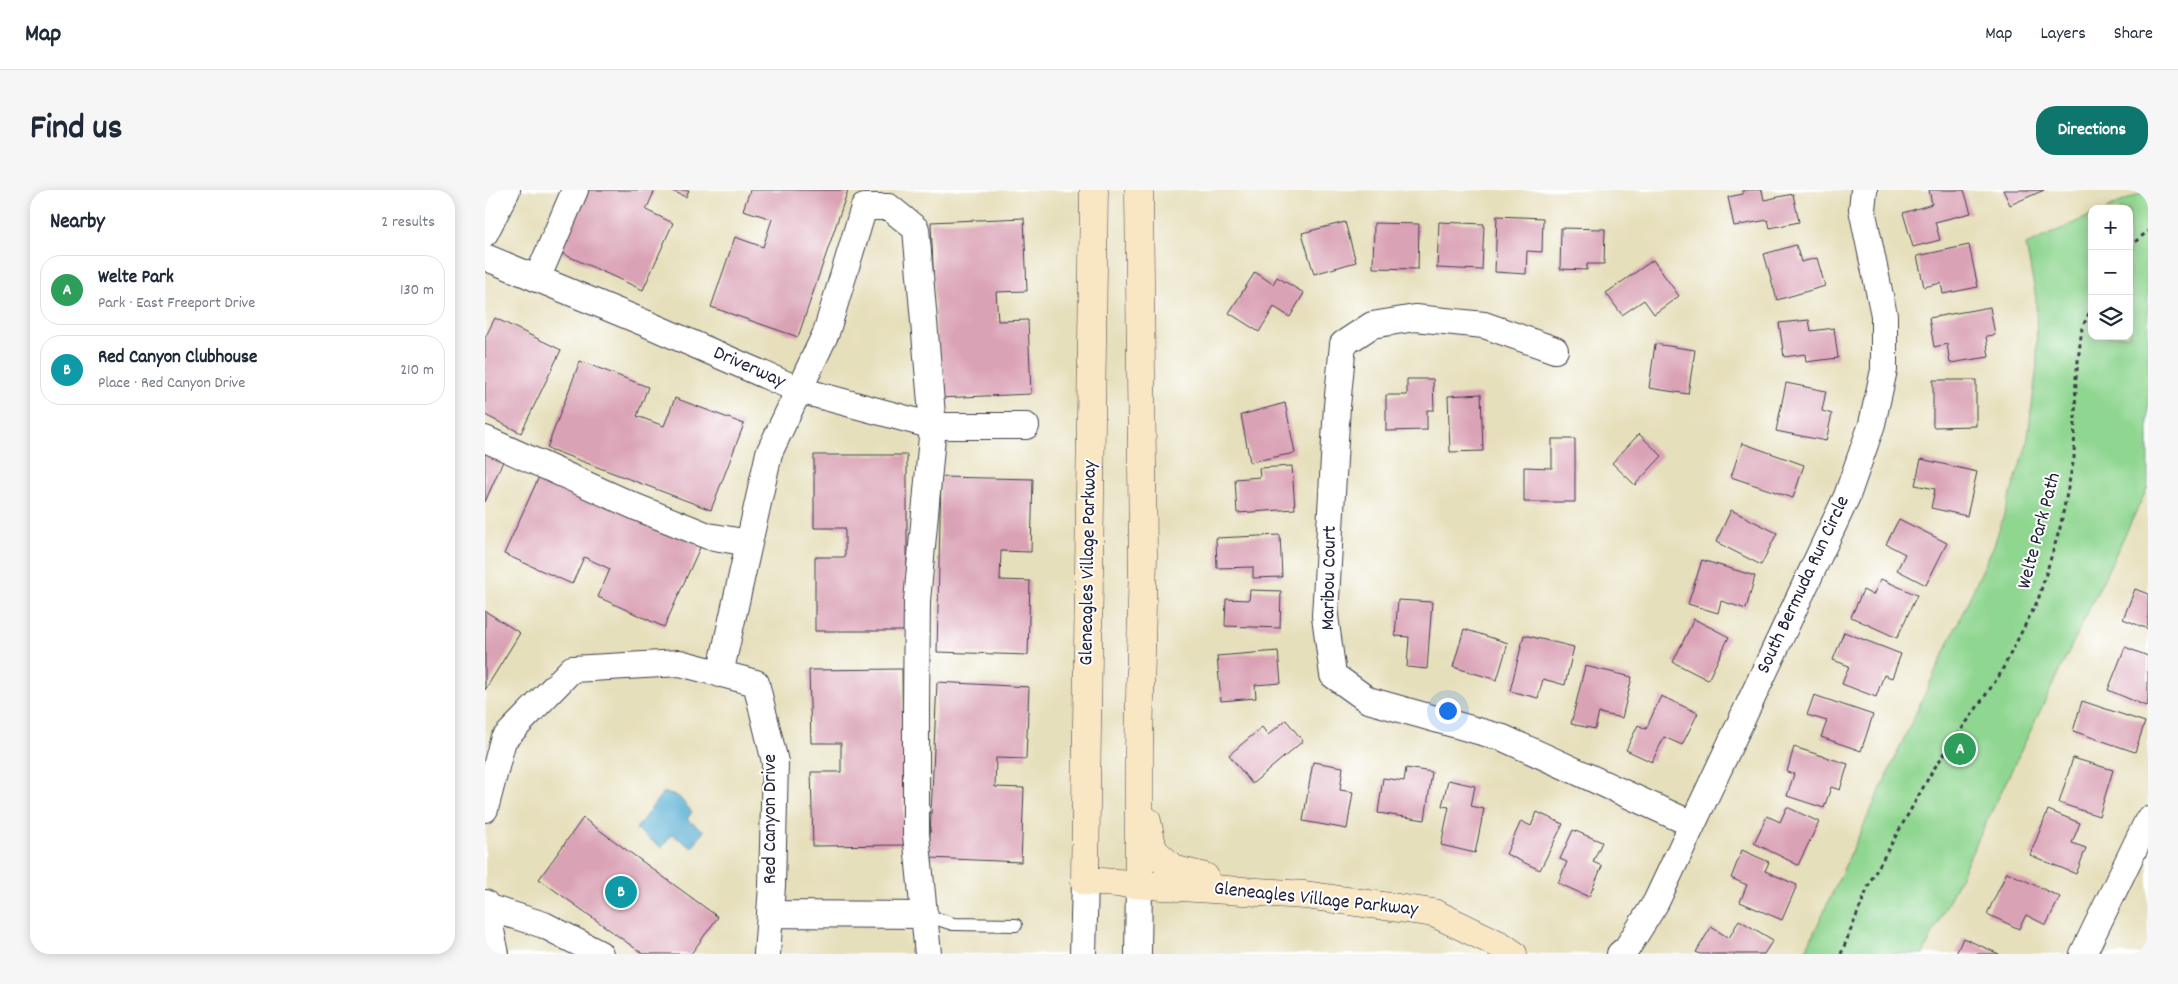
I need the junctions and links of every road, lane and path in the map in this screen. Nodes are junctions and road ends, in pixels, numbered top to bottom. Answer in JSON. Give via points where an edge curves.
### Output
{"nodes":[{"id":1,"x":507,"y":190,"type":"edge"},
{"id":2,"x":575,"y":190,"type":"edge"},
{"id":3,"x":1094,"y":190,"type":"edge"},
{"id":4,"x":1139,"y":190,"type":"edge"},
{"id":5,"x":1864,"y":190,"type":"edge"},
{"id":6,"x":2148,"y":231,"type":"edge"},
{"id":7,"x":485,"y":233,"type":"edge"},
{"id":8,"x":2133,"y":244,"type":"edge"},
{"id":9,"x":485,"y":258,"type":"edge"},
{"id":10,"x":537,"y":279,"type":"junction"},
{"id":11,"x":2088,"y":315,"type":"edge"},
{"id":12,"x":1555,"y":350,"type":"dead end"},
{"id":13,"x":799,"y":390,"type":"junction"},
{"id":14,"x":933,"y":426,"type":"junction"},
{"id":15,"x":1026,"y":426,"type":"dead end"},
{"id":16,"x":485,"y":439,"type":"edge"},
{"id":17,"x":749,"y":543,"type":"junction"},
{"id":18,"x":720,"y":674,"type":"junction"},
{"id":19,"x":1139,"y":748,"type":"junction"},
{"id":20,"x":485,"y":809,"type":"edge"},
{"id":21,"x":2148,"y":820,"type":"edge"},
{"id":22,"x":1691,"y":824,"type":"junction"},
{"id":23,"x":1085,"y":881,"type":"junction"},
{"id":24,"x":1139,"y":883,"type":"junction"},
{"id":25,"x":1260,"y":892,"type":"junction"},
{"id":26,"x":485,"y":905,"type":"edge"},
{"id":27,"x":770,"y":914,"type":"junction"},
{"id":28,"x":925,"y":914,"type":"junction"},
{"id":29,"x":1016,"y":925,"type":"dead end"},
{"id":30,"x":496,"y":954,"type":"edge"},
{"id":31,"x":600,"y":954,"type":"edge"},
{"id":32,"x":767,"y":954,"type":"edge"},
{"id":33,"x":928,"y":954,"type":"edge"},
{"id":34,"x":1083,"y":954,"type":"edge"},
{"id":35,"x":1138,"y":954,"type":"edge"},
{"id":36,"x":1513,"y":954,"type":"edge"},
{"id":37,"x":1620,"y":954,"type":"edge"},
{"id":38,"x":1841,"y":954,"type":"edge"},
{"id":39,"x":2083,"y":954,"type":"edge"}],
"edges":[{"from":1,"to":7,"type":"street"},
{"from":2,"to":10,"type":"street"},
{"from":3,"to":23,"type":"street","name":"Gleneagles Village Parkway"},
{"from":4,"to":19,"type":"street","via":[[1143,555]]},
{"from":5,"to":22,"type":"street","name":"South Bermuda Run Circle","via":[[1862,209],[1884,316],[1884,370],[1872,424],[1847,496]]},
{"from":6,"to":8,"type":"path"},
{"from":9,"to":10,"type":"street","name":"Driverway"},
{"from":10,"to":13,"type":"street","name":"Driverway"},
{"from":11,"to":38,"type":"path","name":"Welte Park Path","via":[[2082,328],[2076,378],[2074,458],[2060,528],[2038,600],[1999,676],[1933,770],[1871,880]]},
{"from":12,"to":22,"type":"street","name":"Maribou Court","via":[[1484,325],[1415,318],[1372,325],[1343,344],[1325,616],[1333,675],[1368,700],[1503,738]]},
{"from":13,"to":14,"type":"street","name":"Driverway"},
{"from":13,"to":14,"type":"street","via":[[826,333],[864,207],[889,207],[916,229]]},
{"from":13,"to":17,"type":"street","via":[[769,453]]},
{"from":14,"to":15,"type":"street","name":"Driverway"},
{"from":14,"to":28,"type":"street","via":[[917,601],[915,834]]},
{"from":16,"to":17,"type":"street","via":[[699,532]]},
{"from":17,"to":18,"type":"street"},
{"from":18,"to":20,"type":"street","name":"Red Canyon Drive","via":[[679,663],[572,669],[503,740]]},
{"from":18,"to":27,"type":"street","name":"Red Canyon Drive","via":[[756,683],[775,762]]},
{"from":19,"to":24,"type":"street"},
{"from":19,"to":25,"type":"street","via":[[1153,850],[1173,869]]},
{"from":21,"to":39,"type":"street"},
{"from":22,"to":37,"type":"street","name":"South Bermuda Run Circle","via":[[1655,902]]},
{"from":23,"to":24,"type":"street","name":"Gleneagles Village Parkway"},
{"from":23,"to":34,"type":"street"},
{"from":24,"to":25,"type":"street","name":"Gleneagles Village Parkway"},
{"from":24,"to":35,"type":"street"},
{"from":25,"to":36,"type":"street","name":"Gleneagles Village Parkway","via":[[1305,895],[1434,914]]},
{"from":26,"to":30,"type":"street"},
{"from":26,"to":31,"type":"street","via":[[544,925]]},
{"from":27,"to":28,"type":"street"},
{"from":27,"to":32,"type":"street","name":"Red Canyon Drive"},
{"from":28,"to":29,"type":"lane","via":[[953,924]]},
{"from":28,"to":33,"type":"street"}]}
